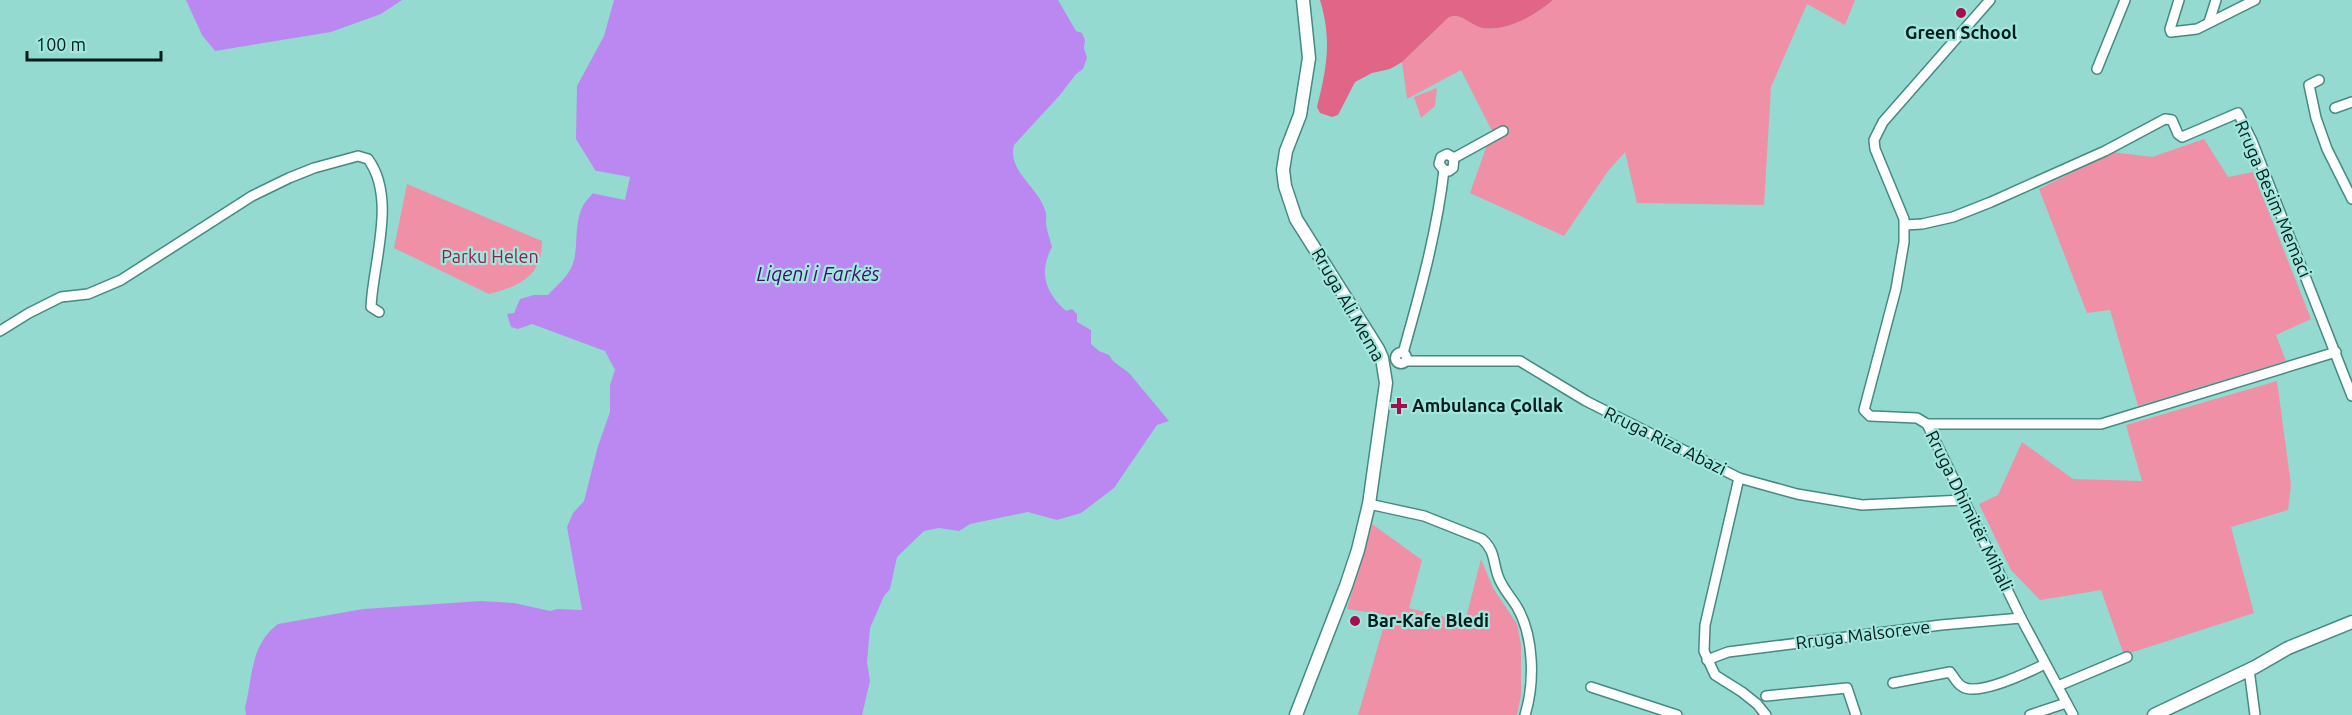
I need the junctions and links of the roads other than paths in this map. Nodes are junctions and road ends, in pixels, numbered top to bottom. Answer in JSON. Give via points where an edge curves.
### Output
{"nodes":[{"id":1,"x":1303,"y":0,"type":"edge"},
{"id":2,"x":1990,"y":0,"type":"edge"},
{"id":3,"x":2125,"y":0,"type":"edge"},
{"id":4,"x":2179,"y":0,"type":"edge"},
{"id":5,"x":2216,"y":0,"type":"edge"},
{"id":6,"x":2255,"y":0,"type":"edge"},
{"id":7,"x":2208,"y":22,"type":"junction"},
{"id":8,"x":2097,"y":69,"type":"dead end"},
{"id":9,"x":2319,"y":80,"type":"dead end"},
{"id":10,"x":2352,"y":102,"type":"edge"},
{"id":11,"x":2335,"y":108,"type":"dead end"},
{"id":12,"x":1503,"y":131,"type":"dead end"},
{"id":13,"x":2352,"y":200,"type":"edge"},
{"id":14,"x":1905,"y":225,"type":"junction"},
{"id":15,"x":379,"y":312,"type":"dead end"},
{"id":16,"x":0,"y":331,"type":"edge"},
{"id":17,"x":2336,"y":352,"type":"junction"},
{"id":18,"x":1405,"y":357,"type":"junction"},
{"id":19,"x":1383,"y":366,"type":"junction"},
{"id":20,"x":2352,"y":396,"type":"edge"},
{"id":21,"x":1927,"y":424,"type":"junction"},
{"id":22,"x":1739,"y":478,"type":"junction"},
{"id":23,"x":1963,"y":500,"type":"junction"},
{"id":24,"x":1369,"y":504,"type":"junction"},
{"id":25,"x":2021,"y":618,"type":"junction"},
{"id":26,"x":2352,"y":622,"type":"edge"},
{"id":27,"x":2127,"y":657,"type":"dead end"},
{"id":28,"x":1707,"y":660,"type":"junction"},
{"id":29,"x":2045,"y":664,"type":"junction"},
{"id":30,"x":2249,"y":669,"type":"junction"},
{"id":31,"x":1893,"y":683,"type":"dead end"},
{"id":32,"x":2058,"y":686,"type":"junction"},
{"id":33,"x":1591,"y":687,"type":"dead end"},
{"id":34,"x":1766,"y":696,"type":"dead end"},
{"id":35,"x":2067,"y":703,"type":"junction"},
{"id":36,"x":1296,"y":715,"type":"edge"},
{"id":37,"x":1525,"y":715,"type":"edge"},
{"id":38,"x":1677,"y":715,"type":"edge"},
{"id":39,"x":1766,"y":715,"type":"edge"},
{"id":40,"x":1856,"y":715,"type":"edge"},
{"id":41,"x":2030,"y":715,"type":"edge"},
{"id":42,"x":2073,"y":715,"type":"edge"},
{"id":43,"x":2154,"y":715,"type":"edge"},
{"id":44,"x":2255,"y":715,"type":"edge"}],
"edges":[{"from":1,"to":19,"type":"street","name":"Rruga Ali Mema","via":[[1309,58],[1300,115],[1282,170],[1285,186],[1296,219],[1378,350]]},
{"from":2,"to":14,"type":"street","name":"Rruga Dhimitër Mihali","via":[[1883,122],[1874,140]]},
{"from":3,"to":8,"type":"street"},
{"from":4,"to":7,"type":"street","via":[[2170,32],[2186,32]]},
{"from":5,"to":7,"type":"street"},
{"from":6,"to":7,"type":"street"},
{"from":9,"to":13,"type":"street","via":[[2309,85],[2316,118]]},
{"from":10,"to":11,"type":"street"},
{"from":12,"to":18,"type":"street","via":[[1454,158],[1447,154],[1441,157],[1439,164],[1444,170],[1440,200]]},
{"from":14,"to":17,"type":"street","name":"Rruga Besim Memaci","via":[[1953,217],[1990,202],[2105,151],[2165,119],[2172,120],[2182,137],[2238,113]]},
{"from":14,"to":21,"type":"street","name":"Rruga Dhimitër Mihali","via":[[1896,290],[1864,410],[1870,416],[1917,418]]},
{"from":15,"to":16,"type":"street","via":[[371,307],[381,219],[379,179],[368,159],[358,156],[314,168],[252,196],[121,279],[88,294],[61,297]]},
{"from":17,"to":20,"type":"street","name":"Rruga Besim Memaci"},
{"from":17,"to":21,"type":"street","via":[[2101,424]]},
{"from":18,"to":19,"type":"street","via":[[1397,354],[1396,361]]},
{"from":18,"to":22,"type":"street","name":"Rruga Riza Abazi","via":[[1520,361],[1586,401]]},
{"from":19,"to":24,"type":"street","name":"Rruga Ali Mema","via":[[1384,403]]},
{"from":21,"to":23,"type":"street","name":"Rruga Dhimitër Mihali"},
{"from":22,"to":23,"type":"street","via":[[1797,494],[1862,505]]},
{"from":22,"to":28,"type":"street","name":"Rruga Riza Abazi","via":[[1705,625],[1703,643]]},
{"from":23,"to":25,"type":"street","name":"Rruga Dhimitër Mihali"},
{"from":24,"to":36,"type":"street","name":"Rruga Ali Mema","via":[[1355,559]]},
{"from":24,"to":37,"type":"street","via":[[1425,516],[1488,544],[1498,576],[1517,607],[1530,640]]},
{"from":25,"to":28,"type":"street","name":"Rruga Malsoreve","via":[[1728,652]]},
{"from":25,"to":29,"type":"street","name":"Rruga Dhimitër Mihali"},
{"from":26,"to":30,"type":"street"},
{"from":27,"to":32,"type":"street"},
{"from":28,"to":39,"type":"street","via":[[1715,675],[1757,704]]},
{"from":29,"to":31,"type":"street","via":[[2015,678],[1971,689],[1963,687],[1950,672]]},
{"from":29,"to":32,"type":"street","name":"Rruga Dhimitër Mihali"},
{"from":30,"to":43,"type":"street"},
{"from":30,"to":44,"type":"street"},
{"from":32,"to":35,"type":"street","name":"Rruga Dhimitër Mihali"},
{"from":33,"to":38,"type":"street"},
{"from":34,"to":40,"type":"street","via":[[1847,688]]},
{"from":35,"to":41,"type":"street"},
{"from":35,"to":42,"type":"street","name":"Rruga Dhimitër Mihali"}]}
